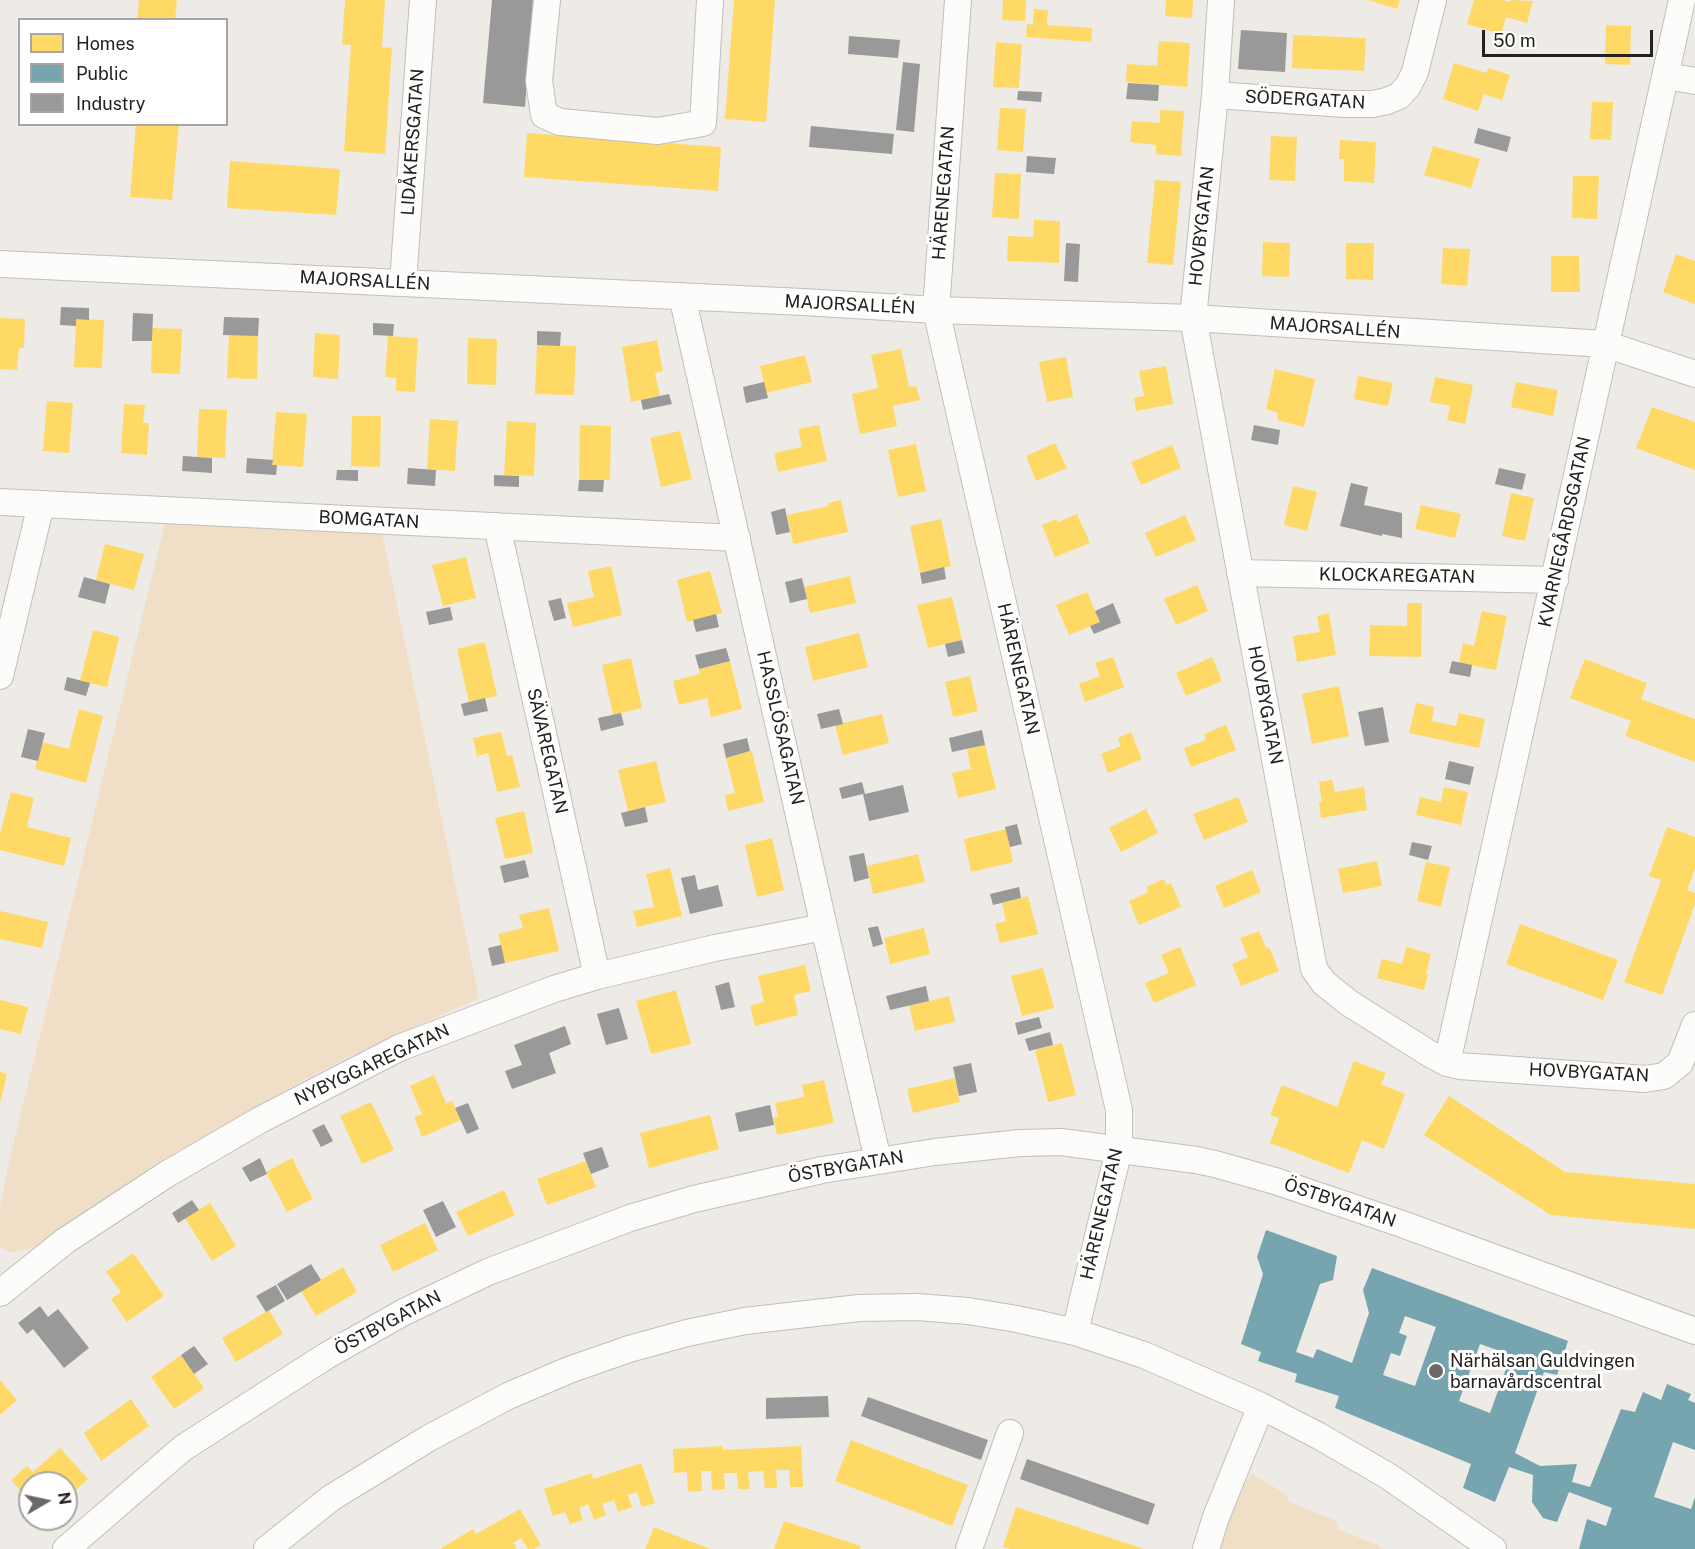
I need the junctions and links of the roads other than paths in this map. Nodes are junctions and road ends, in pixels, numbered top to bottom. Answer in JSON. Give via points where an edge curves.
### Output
{"nodes":[{"id":1,"x":423,"y":0,"type":"edge"},
{"id":2,"x":547,"y":0,"type":"edge"},
{"id":3,"x":710,"y":0,"type":"edge"},
{"id":4,"x":958,"y":0,"type":"edge"},
{"id":5,"x":1221,"y":0,"type":"edge"},
{"id":6,"x":1433,"y":0,"type":"edge"},
{"id":7,"x":1682,"y":0,"type":"edge"},
{"id":8,"x":1689,"y":0,"type":"edge"},
{"id":9,"x":1695,"y":2,"type":"edge"},
{"id":10,"x":1666,"y":76,"type":"junction"},
{"id":11,"x":1695,"y":81,"type":"edge"},
{"id":12,"x":1215,"y":95,"type":"junction"},
{"id":13,"x":0,"y":264,"type":"edge"},
{"id":14,"x":403,"y":283,"type":"junction"},
{"id":15,"x":682,"y":296,"type":"junction"},
{"id":16,"x":936,"y":310,"type":"junction"},
{"id":17,"x":1193,"y":318,"type":"junction"},
{"id":18,"x":1605,"y":344,"type":"junction"},
{"id":19,"x":1695,"y":374,"type":"edge"},
{"id":20,"x":0,"y":502,"type":"edge"},
{"id":21,"x":41,"y":504,"type":"junction"},
{"id":22,"x":497,"y":526,"type":"junction"},
{"id":23,"x":738,"y":538,"type":"junction"},
{"id":24,"x":1240,"y":573,"type":"junction"},
{"id":25,"x":1555,"y":580,"type":"junction"},
{"id":26,"x":0,"y":676,"type":"edge"},
{"id":27,"x":824,"y":927,"type":"junction"},
{"id":28,"x":597,"y":976,"type":"junction"},
{"id":29,"x":1695,"y":1025,"type":"edge"},
{"id":30,"x":1447,"y":1063,"type":"junction"},
{"id":31,"x":1119,"y":1149,"type":"junction"},
{"id":32,"x":878,"y":1160,"type":"junction"},
{"id":33,"x":0,"y":1293,"type":"edge"},
{"id":34,"x":1695,"y":1331,"type":"edge"},
{"id":35,"x":1075,"y":1332,"type":"junction"},
{"id":36,"x":1261,"y":1406,"type":"junction"},
{"id":37,"x":1010,"y":1433,"type":"dead end"},
{"id":38,"x":66,"y":1549,"type":"edge"},
{"id":39,"x":267,"y":1549,"type":"edge"},
{"id":40,"x":969,"y":1549,"type":"edge"},
{"id":41,"x":1206,"y":1549,"type":"edge"},
{"id":42,"x":1494,"y":1549,"type":"edge"}],
"edges":[{"from":1,"to":14,"type":"street","name":"LIDÅKERSGATAN"},
{"from":2,"to":3,"type":"street","via":[[538,81],[544,115],[560,122],[658,131],[704,123]]},
{"from":4,"to":16,"type":"street","name":"HÄRENEGATAN"},
{"from":5,"to":12,"type":"street","name":"HOVBYGATAN"},
{"from":6,"to":12,"type":"street","name":"SÖDERGATAN","via":[[1415,72],[1399,96],[1373,104],[1344,104]]},
{"from":7,"to":10,"type":"street","name":"KVARNEGÅRDSGATAN"},
{"from":8,"to":9,"type":"street"},
{"from":10,"to":11,"type":"street"},
{"from":10,"to":18,"type":"street","name":"KVARNEGÅRDSGATAN"},
{"from":12,"to":17,"type":"street","name":"HOVBYGATAN"},
{"from":13,"to":14,"type":"street","name":"MAJORSALLÉN"},
{"from":14,"to":15,"type":"street","name":"MAJORSALLÉN"},
{"from":15,"to":16,"type":"street","name":"MAJORSALLÉN"},
{"from":15,"to":23,"type":"street","name":"HASSLÖSAGATAN"},
{"from":16,"to":17,"type":"street","name":"MAJORSALLÉN"},
{"from":16,"to":31,"type":"street","name":"HÄRENEGATAN","via":[[1119,1110]]},
{"from":17,"to":18,"type":"street","name":"MAJORSALLÉN"},
{"from":17,"to":24,"type":"street","name":"HOVBYGATAN"},
{"from":18,"to":19,"type":"street","name":"MAJORSALLÉN"},
{"from":18,"to":25,"type":"street","name":"KVARNEGÅRDSGATAN"},
{"from":20,"to":21,"type":"street","name":"BOMGATAN"},
{"from":21,"to":22,"type":"street","name":"BOMGATAN"},
{"from":21,"to":26,"type":"street"},
{"from":22,"to":23,"type":"street","name":"BOMGATAN"},
{"from":22,"to":28,"type":"street","name":"SÄVAREGATAN"},
{"from":23,"to":27,"type":"street","name":"HASSLÖSAGATAN"},
{"from":24,"to":25,"type":"street","name":"KLOCKAREGATAN"},
{"from":24,"to":30,"type":"street","name":"HOVBYGATAN","via":[[1314,969],[1324,983],[1349,1003]]},
{"from":25,"to":30,"type":"street","name":"KVARNEGÅRDSGATAN"},
{"from":27,"to":28,"type":"street","name":"NYBYGGAREGATAN"},
{"from":27,"to":32,"type":"street","name":"HASSLÖSAGATAN"},
{"from":28,"to":33,"type":"street","name":"NYBYGGAREGATAN","via":[[409,1044],[278,1110],[118,1205]]},
{"from":29,"to":30,"type":"street","name":"HOVBYGATAN","via":[[1680,1063],[1664,1076],[1645,1079]]},
{"from":31,"to":32,"type":"street","name":"ÖSTBYGATAN","via":[[1061,1142],[1020,1143]]},
{"from":31,"to":34,"type":"street","name":"ÖSTBYGATAN","via":[[1196,1160],[1275,1181]]},
{"from":31,"to":35,"type":"street","name":"HÄRENEGATAN"},
{"from":32,"to":38,"type":"street","name":"ÖSTBYGATAN","via":[[694,1199],[570,1240],[404,1312],[326,1356],[183,1448]]},
{"from":35,"to":36,"type":"street","via":[[1144,1354]]},
{"from":35,"to":39,"type":"street","via":[[968,1311],[859,1308],[745,1321],[638,1346],[508,1396],[429,1438],[331,1498]]},
{"from":36,"to":41,"type":"street"},
{"from":36,"to":42,"type":"street","via":[[1388,1476]]},
{"from":37,"to":40,"type":"street"}]}
